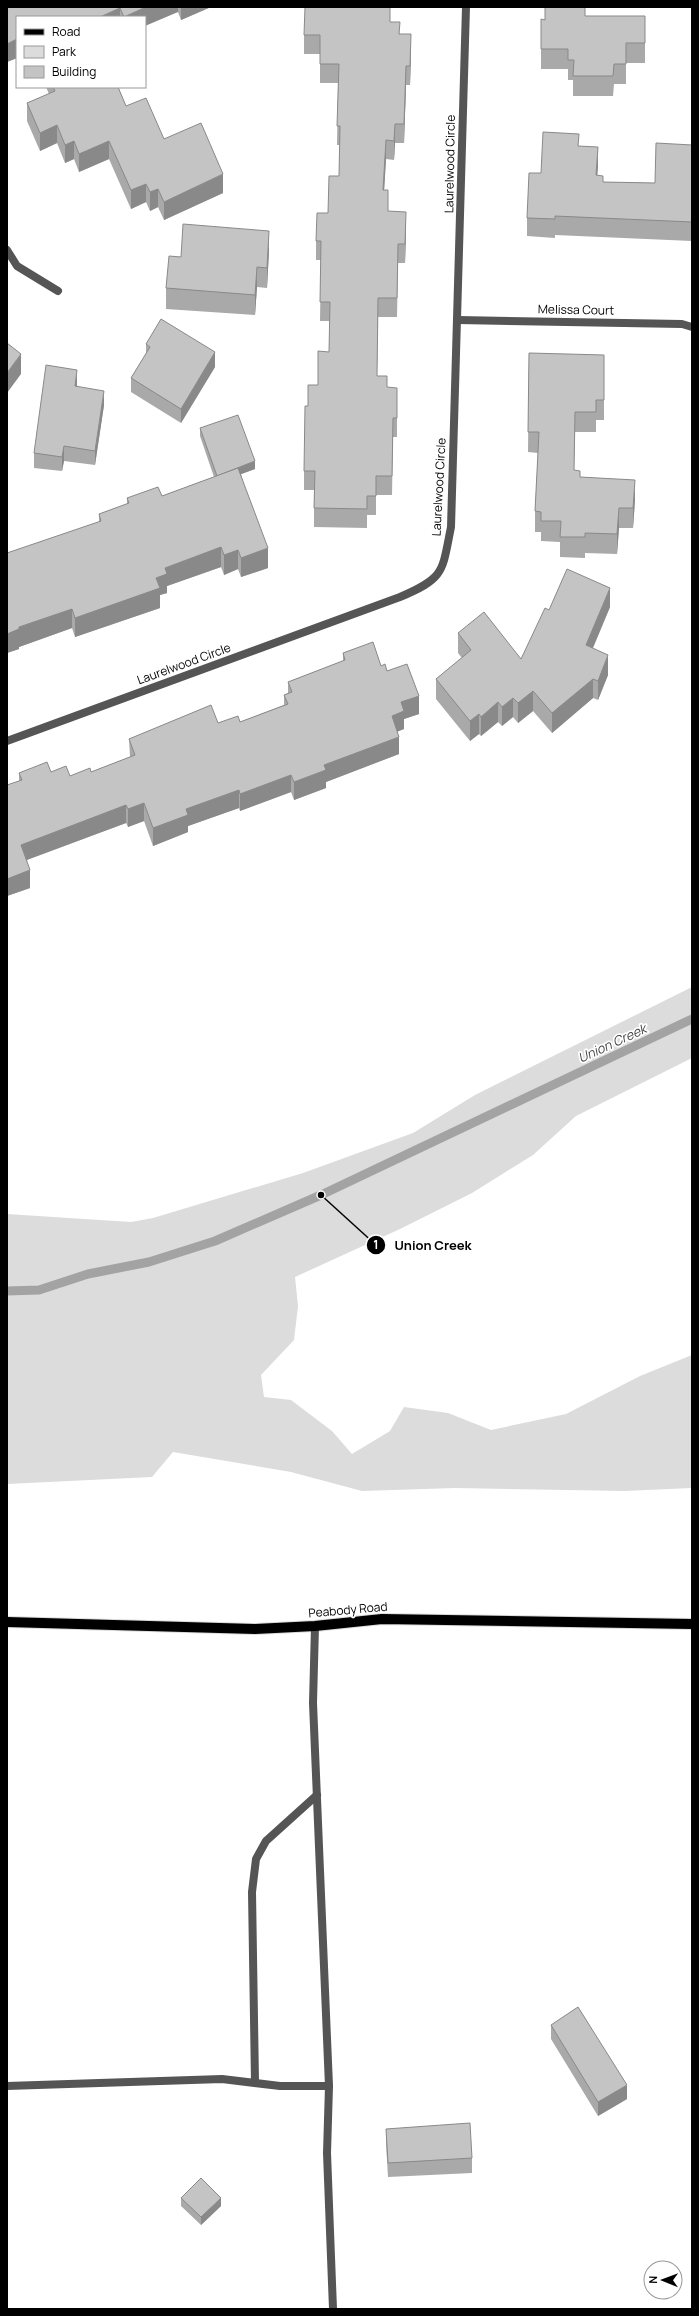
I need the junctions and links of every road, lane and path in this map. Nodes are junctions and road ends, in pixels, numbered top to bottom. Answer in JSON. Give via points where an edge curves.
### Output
{"nodes":[{"id":1,"x":466,"y":7,"type":"edge"},
{"id":2,"x":7,"y":250,"type":"edge"},
{"id":3,"x":58,"y":292,"type":"dead end"},
{"id":4,"x":458,"y":320,"type":"junction"},
{"id":5,"x":692,"y":327,"type":"edge"},
{"id":6,"x":7,"y":742,"type":"edge"},
{"id":7,"x":7,"y":1622,"type":"edge"},
{"id":8,"x":692,"y":1624,"type":"edge"},
{"id":9,"x":315,"y":1626,"type":"junction"},
{"id":10,"x":317,"y":1795,"type":"junction"},
{"id":11,"x":255,"y":2082,"type":"junction"},
{"id":12,"x":7,"y":2086,"type":"edge"},
{"id":13,"x":329,"y":2086,"type":"junction"},
{"id":14,"x":333,"y":2309,"type":"edge"}],
"edges":[{"from":1,"to":4,"type":"street","name":"Laurelwood Circle"},
{"from":2,"to":3,"type":"street","via":[[16,266]]},
{"from":4,"to":5,"type":"street","name":"Melissa Court","via":[[682,324]]},
{"from":4,"to":6,"type":"street","name":"Laurelwood Circle","via":[[451,527],[443,569],[425,587]]},
{"from":7,"to":9,"type":"main road","name":"Peabody Road","via":[[255,1629]]},
{"from":8,"to":9,"type":"main road","name":"Peabody Road","via":[[382,1619]]},
{"from":9,"to":10,"type":"street","via":[[313,1703]]},
{"from":10,"to":11,"type":"street","via":[[266,1842],[256,1859],[252,1892]]},
{"from":10,"to":13,"type":"street"},
{"from":11,"to":12,"type":"street","via":[[162,2079]]},
{"from":11,"to":13,"type":"street","via":[[280,2086]]},
{"from":13,"to":14,"type":"street","via":[[327,2153]]}]}
